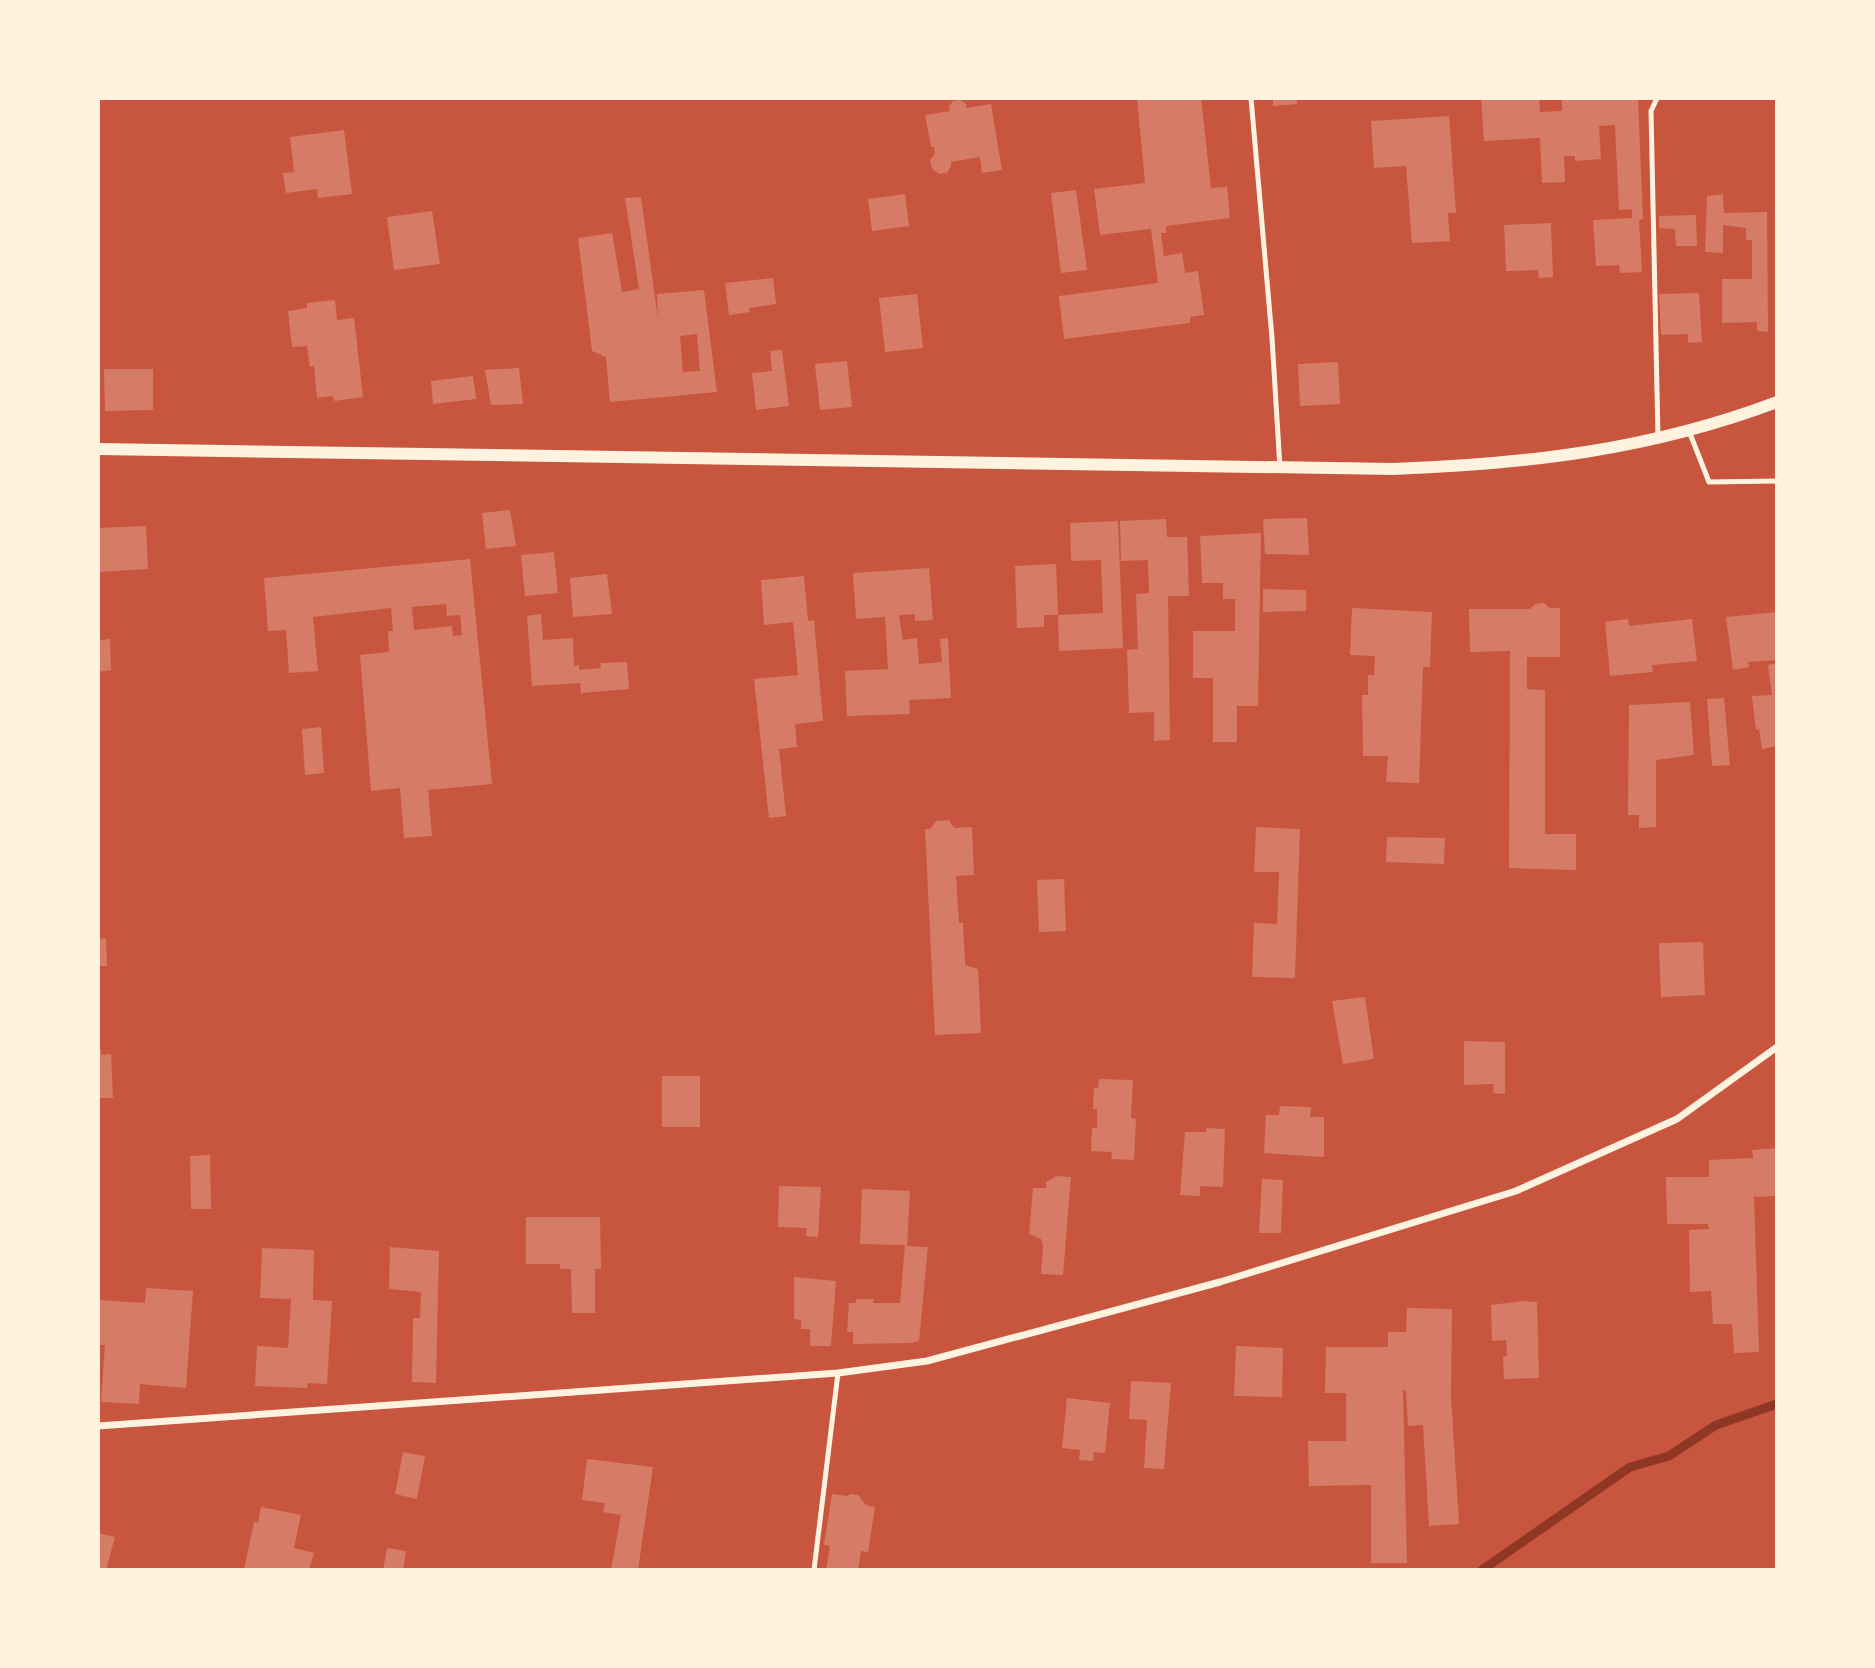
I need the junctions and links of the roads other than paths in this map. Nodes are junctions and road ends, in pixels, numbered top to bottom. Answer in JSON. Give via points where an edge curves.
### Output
{"nodes":[{"id":1,"x":1251,"y":98,"type":"edge"},
{"id":2,"x":1657,"y":98,"type":"edge"},
{"id":3,"x":1777,"y":402,"type":"edge"},
{"id":4,"x":1689,"y":431,"type":"junction"},
{"id":5,"x":1658,"y":440,"type":"junction"},
{"id":6,"x":98,"y":449,"type":"edge"},
{"id":7,"x":1280,"y":468,"type":"junction"},
{"id":8,"x":1777,"y":481,"type":"edge"},
{"id":9,"x":1777,"y":1047,"type":"edge"},
{"id":10,"x":838,"y":1373,"type":"junction"},
{"id":11,"x":98,"y":1426,"type":"edge"},
{"id":12,"x":814,"y":1570,"type":"edge"}],
"edges":[{"from":1,"to":7,"type":"lane"},
{"from":2,"to":5,"type":"lane","via":[[1651,111]]},
{"from":3,"to":4,"type":"street"},
{"from":4,"to":5,"type":"street"},
{"from":4,"to":8,"type":"lane","via":[[1709,482]]},
{"from":5,"to":7,"type":"street","via":[[1471,466]]},
{"from":6,"to":7,"type":"street"},
{"from":9,"to":10,"type":"street","via":[[1677,1119],[1516,1191],[1207,1286],[927,1361]]},
{"from":10,"to":11,"type":"street"},
{"from":10,"to":12,"type":"lane"}]}
